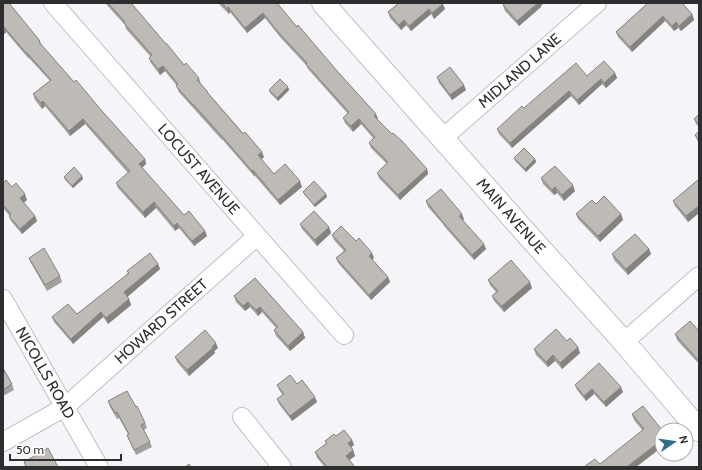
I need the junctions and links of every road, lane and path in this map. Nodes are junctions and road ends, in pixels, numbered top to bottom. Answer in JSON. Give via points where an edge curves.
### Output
{"nodes":[{"id":1,"x":53,"y":3,"type":"edge"},
{"id":2,"x":597,"y":3,"type":"edge"},
{"id":3,"x":330,"y":6,"type":"edge"},
{"id":4,"x":443,"y":138,"type":"junction"},
{"id":5,"x":257,"y":236,"type":"junction"},
{"id":6,"x":699,"y":276,"type":"edge"},
{"id":7,"x":3,"y":299,"type":"edge"},
{"id":8,"x":344,"y":335,"type":"dead end"},
{"id":9,"x":624,"y":342,"type":"junction"},
{"id":10,"x":65,"y":407,"type":"junction"},
{"id":11,"x":242,"y":417,"type":"dead end"},
{"id":12,"x":699,"y":430,"type":"edge"},
{"id":13,"x":3,"y":442,"type":"edge"},
{"id":14,"x":99,"y":467,"type":"edge"},
{"id":15,"x":282,"y":467,"type":"edge"}],
"edges":[{"from":1,"to":5,"type":"street","name":"LOCUST AVENUE"},
{"from":2,"to":4,"type":"street","name":"MIDLAND LANE"},
{"from":3,"to":4,"type":"street","name":"MAIN AVENUE"},
{"from":4,"to":9,"type":"street","name":"MAIN AVENUE"},
{"from":5,"to":8,"type":"street","name":"LOCUST AVENUE"},
{"from":5,"to":10,"type":"street","name":"HOWARD STREET"},
{"from":6,"to":9,"type":"street"},
{"from":7,"to":10,"type":"street","name":"NICOLLS ROAD"},
{"from":9,"to":12,"type":"street","name":"MAIN AVENUE"},
{"from":10,"to":13,"type":"street","name":"HOWARD STREET"},
{"from":10,"to":14,"type":"street","name":"NICOLLS ROAD"},
{"from":11,"to":15,"type":"street"}]}
